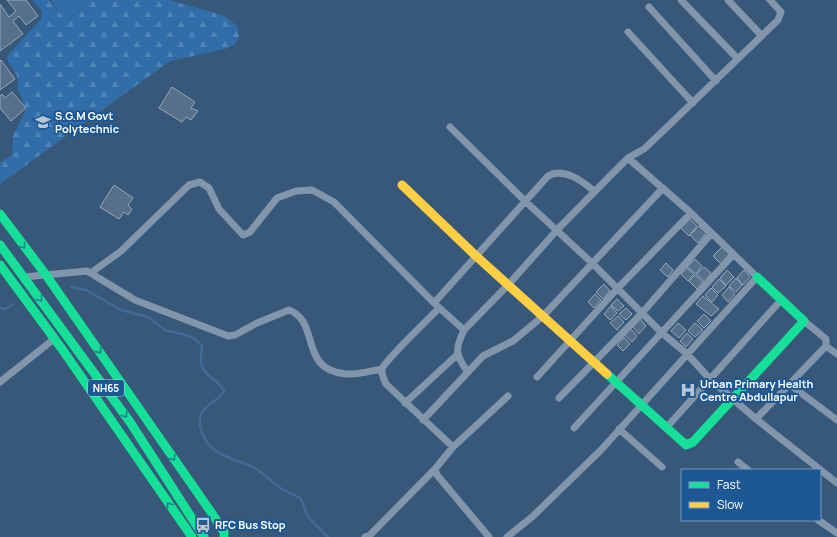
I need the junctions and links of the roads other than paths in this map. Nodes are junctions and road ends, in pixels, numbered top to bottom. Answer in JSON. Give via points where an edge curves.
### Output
{"nodes":[{"id":1,"x":681,"y":0,"type":"edge"},
{"id":2,"x":728,"y":0,"type":"edge"},
{"id":3,"x":770,"y":0,"type":"edge"},
{"id":4,"x":649,"y":8,"type":"dead end"},
{"id":5,"x":628,"y":32,"type":"dead end"},
{"id":6,"x":762,"y":36,"type":"junction"},
{"id":7,"x":737,"y":58,"type":"junction"},
{"id":8,"x":716,"y":81,"type":"junction"},
{"id":9,"x":693,"y":103,"type":"junction"},
{"id":10,"x":450,"y":128,"type":"dead end"},
{"id":11,"x":628,"y":158,"type":"junction"},
{"id":12,"x":402,"y":185,"type":"dead end"},
{"id":13,"x":663,"y":188,"type":"junction"},
{"id":14,"x":594,"y":191,"type":"junction"},
{"id":15,"x":525,"y":201,"type":"junction"},
{"id":16,"x":691,"y":213,"type":"junction"},
{"id":17,"x":0,"y":214,"type":"edge"},
{"id":18,"x":556,"y":230,"type":"junction"},
{"id":19,"x":712,"y":234,"type":"junction"},
{"id":20,"x":0,"y":245,"type":"edge"},
{"id":21,"x":734,"y":255,"type":"junction"},
{"id":22,"x":476,"y":256,"type":"junction"},
{"id":23,"x":592,"y":263,"type":"junction"},
{"id":24,"x":0,"y":265,"type":"edge"},
{"id":25,"x":92,"y":272,"type":"junction"},
{"id":26,"x":46,"y":275,"type":"junction"},
{"id":27,"x":24,"y":277,"type":"junction"},
{"id":28,"x":757,"y":277,"type":"junction"},
{"id":29,"x":509,"y":284,"type":"junction"},
{"id":30,"x":617,"y":289,"type":"junction"},
{"id":31,"x":782,"y":299,"type":"junction"},
{"id":32,"x":437,"y":305,"type":"junction"},
{"id":33,"x":642,"y":313,"type":"junction"},
{"id":34,"x":543,"y":316,"type":"junction"},
{"id":35,"x":804,"y":321,"type":"junction"},
{"id":36,"x":464,"y":330,"type":"junction"},
{"id":37,"x":662,"y":333,"type":"junction"},
{"id":38,"x":54,"y":339,"type":"junction"},
{"id":39,"x":570,"y":340,"type":"junction"},
{"id":40,"x":826,"y":346,"type":"junction"},
{"id":41,"x":686,"y":353,"type":"junction"},
{"id":42,"x":458,"y":354,"type":"junction"},
{"id":43,"x":837,"y":354,"type":"edge"},
{"id":44,"x":593,"y":362,"type":"junction"},
{"id":45,"x":382,"y":369,"type":"junction"},
{"id":46,"x":467,"y":371,"type":"junction"},
{"id":47,"x":537,"y":377,"type":"dead end"},
{"id":48,"x":711,"y":380,"type":"junction"},
{"id":49,"x":0,"y":382,"type":"edge"},
{"id":50,"x":616,"y":382,"type":"junction"},
{"id":51,"x":789,"y":384,"type":"junction"},
{"id":52,"x":508,"y":396,"type":"dead end"},
{"id":53,"x":559,"y":398,"type":"dead end"},
{"id":54,"x":733,"y":399,"type":"junction"},
{"id":55,"x":405,"y":403,"type":"junction"},
{"id":56,"x":640,"y":405,"type":"junction"},
{"id":57,"x":756,"y":419,"type":"junction"},
{"id":58,"x":423,"y":420,"type":"junction"},
{"id":59,"x":837,"y":420,"type":"edge"},
{"id":60,"x":574,"y":428,"type":"dead end"},
{"id":61,"x":666,"y":428,"type":"junction"},
{"id":62,"x":619,"y":429,"type":"junction"},
{"id":63,"x":453,"y":448,"type":"junction"},
{"id":64,"x":738,"y":462,"type":"dead end"},
{"id":65,"x":662,"y":467,"type":"dead end"},
{"id":66,"x":435,"y":469,"type":"junction"},
{"id":67,"x":747,"y":469,"type":"edge"},
{"id":68,"x":819,"y":469,"type":"edge"},
{"id":69,"x":821,"y":470,"type":"edge"},
{"id":70,"x":837,"y":483,"type":"edge"},
{"id":71,"x":819,"y":521,"type":"edge"},
{"id":72,"x":837,"y":533,"type":"edge"},
{"id":73,"x":201,"y":536,"type":"edge"},
{"id":74,"x":192,"y":537,"type":"edge"},
{"id":75,"x":224,"y":537,"type":"edge"},
{"id":76,"x":365,"y":537,"type":"edge"},
{"id":77,"x":489,"y":537,"type":"edge"},
{"id":78,"x":507,"y":537,"type":"edge"}],
"edges":[{"from":1,"to":7,"type":"street"},
{"from":2,"to":6,"type":"street"},
{"from":3,"to":6,"type":"street","via":[[781,14]]},
{"from":4,"to":8,"type":"street"},
{"from":5,"to":9,"type":"street"},
{"from":6,"to":7,"type":"street"},
{"from":7,"to":8,"type":"street"},
{"from":8,"to":9,"type":"street"},
{"from":9,"to":11,"type":"street","via":[[644,149]]},
{"from":10,"to":15,"type":"street"},
{"from":11,"to":13,"type":"street"},
{"from":11,"to":14,"type":"street"},
{"from":12,"to":22,"type":"main road"},
{"from":13,"to":16,"type":"street"},
{"from":13,"to":23,"type":"street"},
{"from":14,"to":15,"type":"street","via":[[576,178],[557,173],[548,176]]},
{"from":14,"to":18,"type":"street"},
{"from":15,"to":18,"type":"street"},
{"from":15,"to":22,"type":"street"},
{"from":16,"to":19,"type":"street"},
{"from":16,"to":30,"type":"street"},
{"from":17,"to":26,"type":"main road","one_way":true},
{"from":18,"to":23,"type":"street"},
{"from":18,"to":29,"type":"street"},
{"from":19,"to":21,"type":"street"},
{"from":19,"to":33,"type":"street"},
{"from":20,"to":27,"type":"main road","number":"NH65"},
{"from":21,"to":28,"type":"street"},
{"from":21,"to":37,"type":"street"},
{"from":22,"to":29,"type":"main road"},
{"from":22,"to":32,"type":"street"},
{"from":23,"to":30,"type":"street"},
{"from":23,"to":34,"type":"street"},
{"from":24,"to":38,"type":"main road","number":"NH65"},
{"from":25,"to":26,"type":"street"},
{"from":25,"to":32,"type":"street","via":[[120,252],[189,185],[200,182],[209,188],[219,209],[243,235],[250,232],[277,198],[296,191],[312,190],[334,202]]},
{"from":25,"to":45,"type":"street","via":[[135,300],[228,336],[288,310],[298,316],[306,328],[313,352],[321,365],[348,374]]},
{"from":26,"to":27,"type":"street"},
{"from":26,"to":75,"type":"main road","one_way":true,"via":[[211,512],[224,532]]},
{"from":27,"to":73,"type":"main road","number":"NH65","one_way":true,"via":[[130,422]]},
{"from":28,"to":31,"type":"main road"},
{"from":28,"to":41,"type":"street"},
{"from":29,"to":34,"type":"main road"},
{"from":29,"to":36,"type":"street"},
{"from":30,"to":33,"type":"street"},
{"from":30,"to":39,"type":"street"},
{"from":31,"to":35,"type":"main road"},
{"from":31,"to":48,"type":"street"},
{"from":32,"to":36,"type":"street"},
{"from":32,"to":45,"type":"street"},
{"from":33,"to":37,"type":"street"},
{"from":33,"to":44,"type":"street"},
{"from":34,"to":39,"type":"main road"},
{"from":34,"to":46,"type":"street","via":[[513,341],[483,356]]},
{"from":35,"to":40,"type":"street","via":[[826,339]]},
{"from":35,"to":54,"type":"main road"},
{"from":36,"to":42,"type":"street","via":[[457,346]]},
{"from":37,"to":41,"type":"street"},
{"from":37,"to":50,"type":"street"},
{"from":38,"to":49,"type":"street"},
{"from":74,"to":38,"type":"main road","number":"NH65","one_way":true},
{"from":39,"to":44,"type":"main road"},
{"from":39,"to":47,"type":"street"},
{"from":40,"to":43,"type":"street"},
{"from":40,"to":51,"type":"street"},
{"from":41,"to":48,"type":"street"},
{"from":41,"to":56,"type":"street"},
{"from":42,"to":46,"type":"street"},
{"from":42,"to":55,"type":"street"},
{"from":44,"to":50,"type":"main road"},
{"from":44,"to":53,"type":"street"},
{"from":45,"to":55,"type":"street","via":[[386,384]]},
{"from":46,"to":58,"type":"street"},
{"from":48,"to":54,"type":"street"},
{"from":48,"to":61,"type":"street"},
{"from":50,"to":56,"type":"main road"},
{"from":50,"to":60,"type":"street"},
{"from":51,"to":57,"type":"street"},
{"from":51,"to":59,"type":"street"},
{"from":52,"to":63,"type":"street"},
{"from":54,"to":57,"type":"street"},
{"from":54,"to":61,"type":"main road","via":[[690,444],[682,443]]},
{"from":55,"to":58,"type":"street"},
{"from":56,"to":61,"type":"main road"},
{"from":56,"to":62,"type":"street"},
{"from":57,"to":68,"type":"street"},
{"from":58,"to":63,"type":"street"},
{"from":62,"to":65,"type":"street"},
{"from":62,"to":78,"type":"street","via":[[561,490]]},
{"from":63,"to":66,"type":"street"},
{"from":64,"to":67,"type":"street"},
{"from":66,"to":76,"type":"street"},
{"from":66,"to":77,"type":"street","via":[[437,475]]},
{"from":69,"to":70,"type":"street"},
{"from":71,"to":72,"type":"street"}]}
